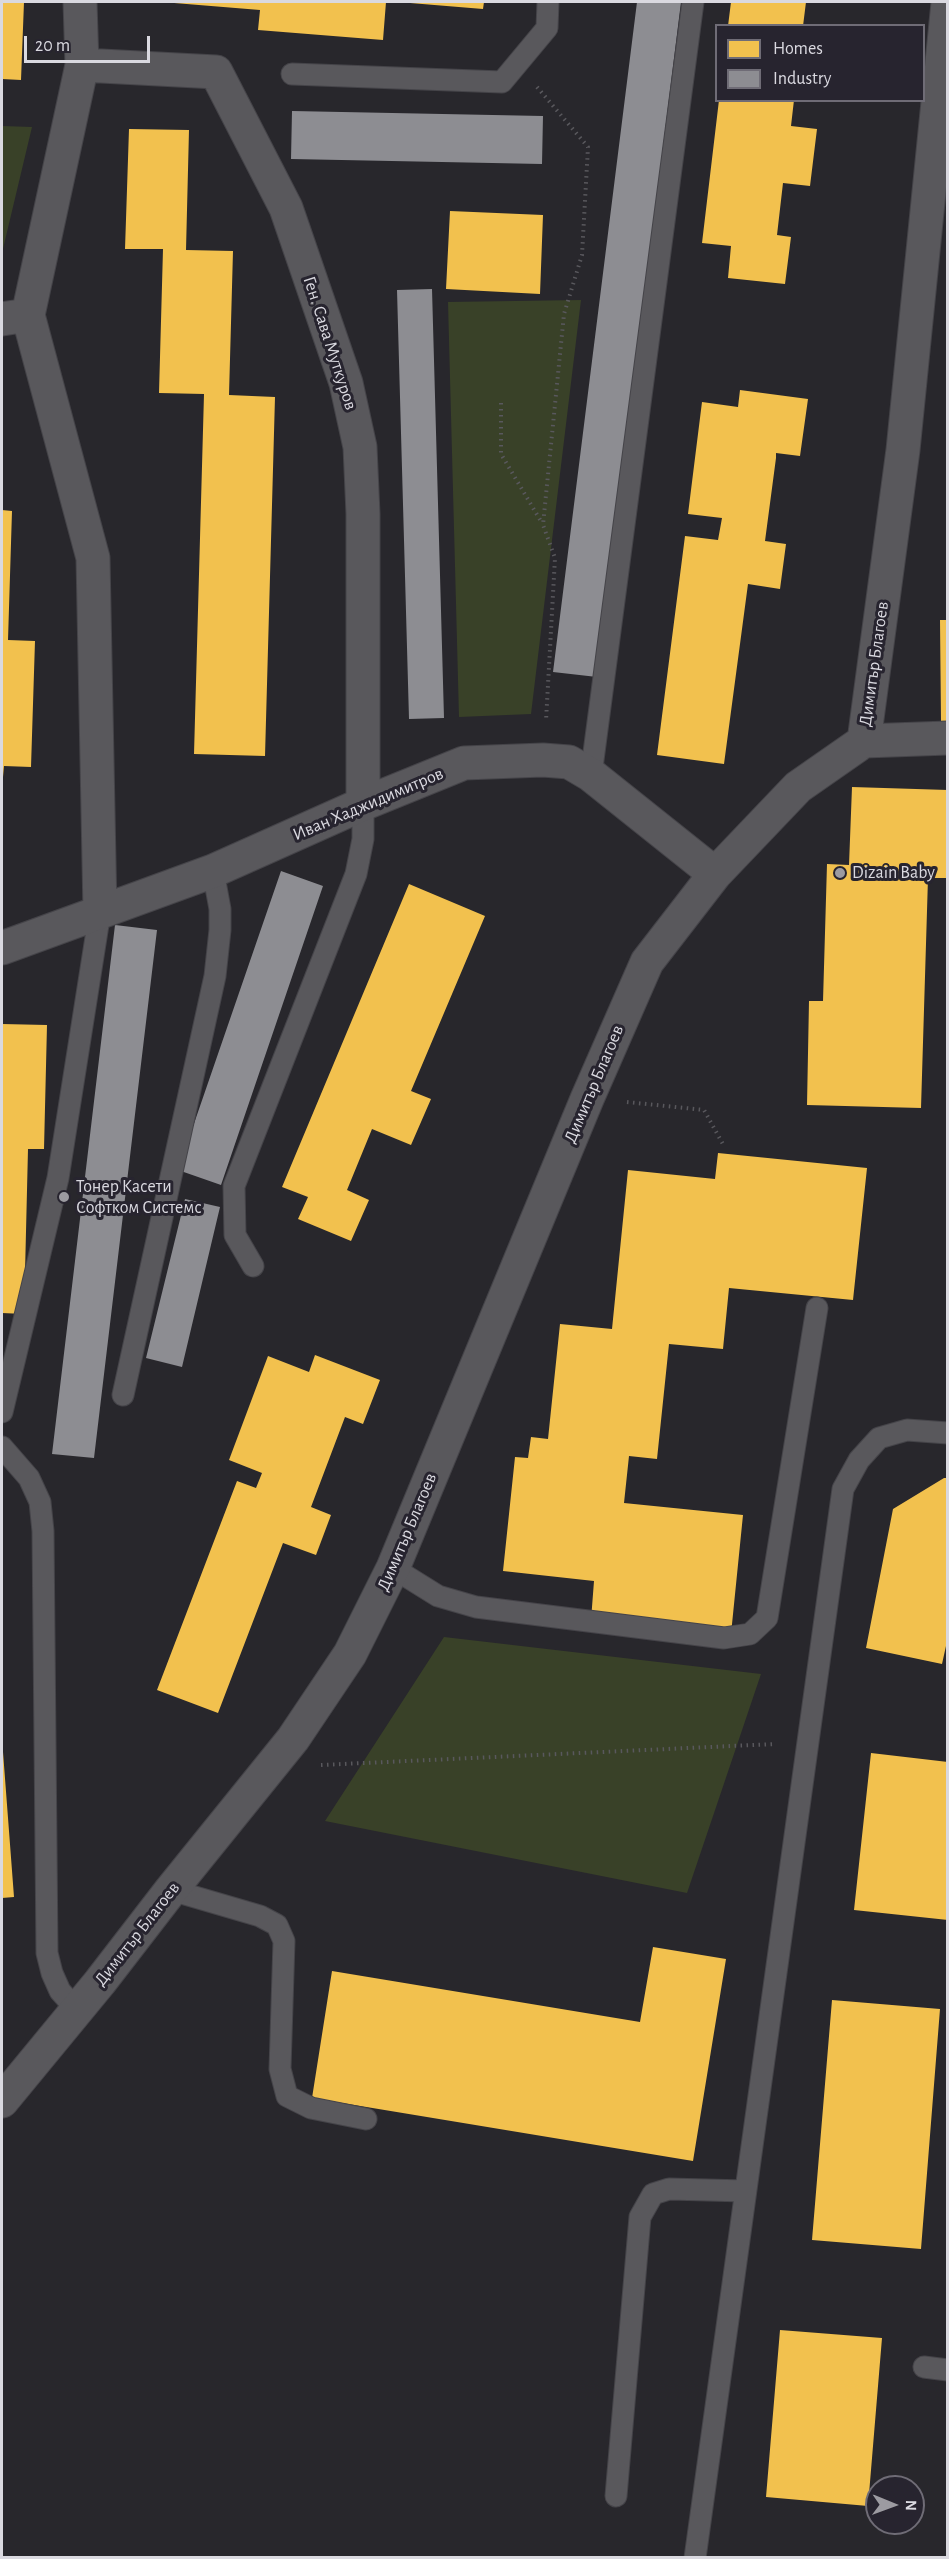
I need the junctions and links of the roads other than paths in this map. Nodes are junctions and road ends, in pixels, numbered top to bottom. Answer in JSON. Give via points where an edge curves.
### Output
{"nodes":[{"id":1,"x":80,"y":2,"type":"edge"},
{"id":2,"x":548,"y":2,"type":"edge"},
{"id":3,"x":693,"y":2,"type":"edge"},
{"id":4,"x":948,"y":3,"type":"edge"},
{"id":5,"x":82,"y":65,"type":"junction"},
{"id":6,"x":292,"y":74,"type":"dead end"},
{"id":7,"x":936,"y":249,"type":"edge"},
{"id":8,"x":15,"y":317,"type":"edge"},
{"id":9,"x":948,"y":738,"type":"edge"},
{"id":10,"x":864,"y":741,"type":"junction"},
{"id":11,"x":591,"y":775,"type":"junction"},
{"id":12,"x":363,"y":804,"type":"junction"},
{"id":13,"x":213,"y":871,"type":"junction"},
{"id":14,"x":715,"y":874,"type":"junction"},
{"id":15,"x":100,"y":912,"type":"junction"},
{"id":16,"x":2,"y":948,"type":"edge"},
{"id":17,"x":253,"y":1266,"type":"dead end"},
{"id":18,"x":817,"y":1308,"type":"dead end"},
{"id":19,"x":123,"y":1395,"type":"dead end"},
{"id":20,"x":2,"y":1412,"type":"edge"},
{"id":21,"x":948,"y":1433,"type":"edge"},
{"id":22,"x":2,"y":1447,"type":"edge"},
{"id":23,"x":393,"y":1569,"type":"junction"},
{"id":24,"x":171,"y":1890,"type":"junction"},
{"id":25,"x":77,"y":2010,"type":"junction"},
{"id":26,"x":2,"y":2101,"type":"edge"},
{"id":27,"x":366,"y":2119,"type":"dead end"},
{"id":28,"x":745,"y":2191,"type":"junction"},
{"id":29,"x":924,"y":2367,"type":"dead end"},
{"id":30,"x":948,"y":2370,"type":"edge"},
{"id":31,"x":616,"y":2496,"type":"dead end"},
{"id":32,"x":695,"y":2558,"type":"edge"}],
"edges":[{"from":1,"to":5,"type":"street"},
{"from":2,"to":6,"type":"lane","via":[[547,28],[502,82]]},
{"from":3,"to":11,"type":"lane"},
{"from":4,"to":7,"type":"street","name":"Димитър Благоев"},
{"from":5,"to":8,"type":"street"},
{"from":5,"to":12,"type":"street","name":"Ген. Сава Муткуров","via":[[216,72],[286,208],[346,383],[360,447]]},
{"from":7,"to":10,"type":"street","name":"Димитър Благоев","via":[[903,450]]},
{"from":8,"to":15,"type":"street","via":[[93,558]]},
{"from":9,"to":10,"type":"street"},
{"from":10,"to":14,"type":"street","name":"Димитър Благоев","via":[[798,788]]},
{"from":11,"to":12,"type":"street","name":"Иван Хаджидимитров","via":[[569,762],[464,763]]},
{"from":11,"to":14,"type":"street","name":"Иван Хаджидимитров"},
{"from":12,"to":13,"type":"street","name":"Иван Хаджидимитров"},
{"from":12,"to":17,"type":"lane","via":[[357,874],[234,1186],[235,1235]]},
{"from":13,"to":15,"type":"street","name":"Иван Хаджидимитров"},
{"from":13,"to":19,"type":"lane","via":[[220,909],[215,976]]},
{"from":14,"to":23,"type":"street","name":"Димитър Благоев","via":[[647,962]]},
{"from":15,"to":16,"type":"street","name":"Иван Хаджидимитров"},
{"from":15,"to":20,"type":"lane","via":[[58,1178]]},
{"from":18,"to":23,"type":"lane","via":[[767,1618],[750,1634],[724,1638],[476,1607],[438,1596]]},
{"from":21,"to":28,"type":"lane","via":[[907,1430],[879,1438],[859,1460],[843,1489]]},
{"from":22,"to":25,"type":"lane","via":[[29,1478],[40,1502],[44,1531],[47,1953],[60,1991]]},
{"from":23,"to":24,"type":"street","name":"Димитър Благоев","via":[[350,1654],[293,1739]]},
{"from":24,"to":25,"type":"street","name":"Димитър Благоев"},
{"from":24,"to":27,"type":"lane","via":[[260,1916],[277,1925],[284,1941],[280,2069],[287,2096],[310,2109]]},
{"from":25,"to":26,"type":"street","name":"Димитър Благоев"},
{"from":28,"to":31,"type":"lane","via":[[669,2189],[653,2194],[640,2217]]},
{"from":28,"to":32,"type":"lane"},
{"from":29,"to":30,"type":"lane"}]}
